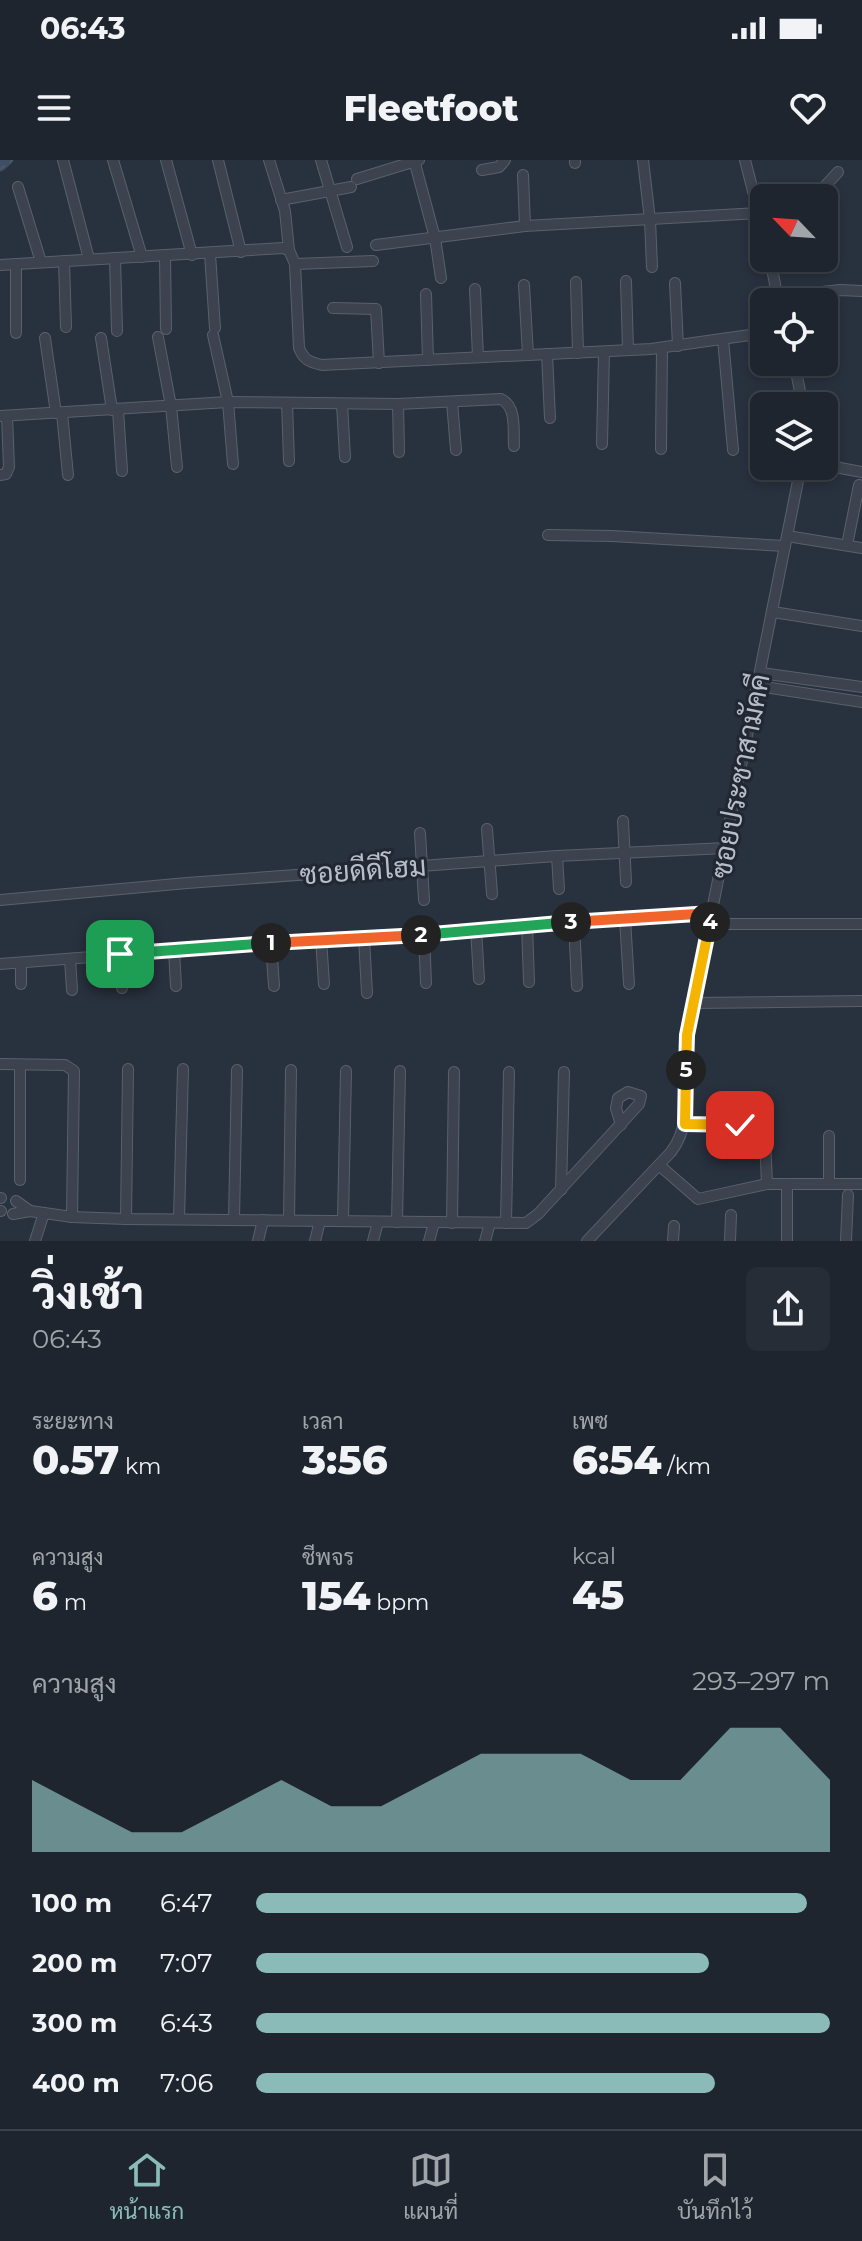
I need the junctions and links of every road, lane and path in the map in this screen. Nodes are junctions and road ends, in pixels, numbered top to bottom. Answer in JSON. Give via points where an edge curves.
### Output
{"nodes":[{"id":1,"x":13,"y":160,"type":"edge"},
{"id":2,"x":63,"y":160,"type":"edge"},
{"id":3,"x":113,"y":160,"type":"edge"},
{"id":4,"x":166,"y":160,"type":"edge"},
{"id":5,"x":218,"y":160,"type":"edge"},
{"id":6,"x":269,"y":160,"type":"edge"},
{"id":7,"x":321,"y":160,"type":"edge"},
{"id":8,"x":416,"y":160,"type":"edge"},
{"id":9,"x":505,"y":160,"type":"edge"},
{"id":10,"x":643,"y":160,"type":"edge"},
{"id":11,"x":745,"y":160,"type":"edge"},
{"id":12,"x":0,"y":169,"type":"edge"},
{"id":13,"x":482,"y":170,"type":"dead end"},
{"id":14,"x":838,"y":172,"type":"dead end"},
{"id":15,"x":523,"y":175,"type":"dead end"},
{"id":16,"x":751,"y":184,"type":"edge"},
{"id":17,"x":827,"y":184,"type":"edge"},
{"id":18,"x":18,"y":187,"type":"dead end"},
{"id":19,"x":330,"y":191,"type":"junction"},
{"id":20,"x":281,"y":200,"type":"junction"},
{"id":21,"x":750,"y":214,"type":"edge"},
{"id":22,"x":650,"y":220,"type":"junction"},
{"id":23,"x":525,"y":226,"type":"junction"},
{"id":24,"x":435,"y":238,"type":"junction"},
{"id":25,"x":376,"y":245,"type":"dead end"},
{"id":26,"x":347,"y":247,"type":"dead end"},
{"id":27,"x":289,"y":250,"type":"junction"},
{"id":28,"x":241,"y":252,"type":"junction"},
{"id":29,"x":210,"y":254,"type":"junction"},
{"id":30,"x":192,"y":255,"type":"junction"},
{"id":31,"x":165,"y":256,"type":"junction"},
{"id":32,"x":142,"y":257,"type":"junction"},
{"id":33,"x":115,"y":258,"type":"junction"},
{"id":34,"x":89,"y":259,"type":"junction"},
{"id":35,"x":64,"y":261,"type":"junction"},
{"id":36,"x":373,"y":261,"type":"dead end"},
{"id":37,"x":41,"y":262,"type":"junction"},
{"id":38,"x":16,"y":264,"type":"junction"},
{"id":39,"x":295,"y":264,"type":"junction"},
{"id":40,"x":0,"y":265,"type":"edge"},
{"id":41,"x":652,"y":267,"type":"dead end"},
{"id":42,"x":441,"y":278,"type":"dead end"},
{"id":43,"x":626,"y":281,"type":"dead end"},
{"id":44,"x":576,"y":282,"type":"dead end"},
{"id":45,"x":675,"y":283,"type":"dead end"},
{"id":46,"x":524,"y":285,"type":"dead end"},
{"id":47,"x":475,"y":289,"type":"dead end"},
{"id":48,"x":838,"y":290,"type":"edge"},
{"id":49,"x":862,"y":291,"type":"edge"},
{"id":50,"x":426,"y":294,"type":"dead end"},
{"id":51,"x":333,"y":308,"type":"dead end"},
{"id":52,"x":66,"y":327,"type":"dead end"},
{"id":53,"x":117,"y":331,"type":"dead end"},
{"id":54,"x":16,"y":333,"type":"dead end"},
{"id":55,"x":750,"y":335,"type":"edge"},
{"id":56,"x":45,"y":338,"type":"dead end"},
{"id":57,"x":101,"y":338,"type":"dead end"},
{"id":58,"x":723,"y":339,"type":"junction"},
{"id":59,"x":678,"y":346,"type":"junction"},
{"id":60,"x":662,"y":348,"type":"junction"},
{"id":61,"x":628,"y":350,"type":"junction"},
{"id":62,"x":604,"y":352,"type":"junction"},
{"id":63,"x":578,"y":353,"type":"junction"},
{"id":64,"x":547,"y":354,"type":"junction"},
{"id":65,"x":528,"y":355,"type":"junction"},
{"id":66,"x":478,"y":357,"type":"junction"},
{"id":67,"x":428,"y":360,"type":"junction"},
{"id":68,"x":379,"y":363,"type":"junction"},
{"id":69,"x":228,"y":402,"type":"junction"},
{"id":70,"x":452,"y":402,"type":"junction"},
{"id":71,"x":287,"y":403,"type":"junction"},
{"id":72,"x":342,"y":404,"type":"junction"},
{"id":73,"x":398,"y":404,"type":"junction"},
{"id":74,"x":171,"y":406,"type":"junction"},
{"id":75,"x":115,"y":410,"type":"junction"},
{"id":76,"x":59,"y":413,"type":"junction"},
{"id":77,"x":2,"y":415,"type":"edge"},
{"id":78,"x":550,"y":418,"type":"dead end"},
{"id":79,"x":602,"y":444,"type":"dead end"},
{"id":80,"x":514,"y":446,"type":"dead end"},
{"id":81,"x":661,"y":449,"type":"dead end"},
{"id":82,"x":456,"y":450,"type":"dead end"},
{"id":83,"x":733,"y":450,"type":"dead end"},
{"id":84,"x":399,"y":452,"type":"dead end"},
{"id":85,"x":345,"y":457,"type":"dead end"},
{"id":86,"x":289,"y":461,"type":"dead end"},
{"id":87,"x":233,"y":464,"type":"dead end"},
{"id":88,"x":177,"y":467,"type":"dead end"},
{"id":89,"x":838,"y":468,"type":"edge"},
{"id":90,"x":122,"y":471,"type":"dead end"},
{"id":91,"x":862,"y":472,"type":"edge"},
{"id":92,"x":0,"y":475,"type":"edge"},
{"id":93,"x":68,"y":475,"type":"dead end"},
{"id":94,"x":798,"y":480,"type":"edge"},
{"id":95,"x":859,"y":485,"type":"dead end"},
{"id":96,"x":548,"y":535,"type":"dead end"},
{"id":97,"x":786,"y":541,"type":"junction"},
{"id":98,"x":847,"y":545,"type":"junction"},
{"id":99,"x":862,"y":548,"type":"edge"},
{"id":100,"x":773,"y":612,"type":"junction"},
{"id":101,"x":862,"y":626,"type":"edge"},
{"id":102,"x":761,"y":673,"type":"junction"},
{"id":103,"x":758,"y":686,"type":"junction"},
{"id":104,"x":862,"y":687,"type":"edge"},
{"id":105,"x":862,"y":702,"type":"edge"},
{"id":106,"x":623,"y":821,"type":"dead end"},
{"id":107,"x":487,"y":829,"type":"dead end"},
{"id":108,"x":420,"y":833,"type":"dead end"},
{"id":109,"x":726,"y":848,"type":"junction"},
{"id":110,"x":624,"y":853,"type":"junction"},
{"id":111,"x":557,"y":856,"type":"junction"},
{"id":112,"x":488,"y":861,"type":"junction"},
{"id":113,"x":423,"y":866,"type":"junction"},
{"id":114,"x":626,"y":882,"type":"dead end"},
{"id":115,"x":559,"y":889,"type":"dead end"},
{"id":116,"x":492,"y":894,"type":"dead end"},
{"id":117,"x":0,"y":900,"type":"edge"},
{"id":118,"x":424,"y":900,"type":"dead end"},
{"id":119,"x":711,"y":918,"type":"junction"},
{"id":120,"x":625,"y":919,"type":"junction"},
{"id":121,"x":574,"y":922,"type":"junction"},
{"id":122,"x":862,"y":924,"type":"edge"},
{"id":123,"x":527,"y":925,"type":"junction"},
{"id":124,"x":476,"y":929,"type":"junction"},
{"id":125,"x":424,"y":934,"type":"junction"},
{"id":126,"x":364,"y":938,"type":"junction"},
{"id":127,"x":321,"y":939,"type":"junction"},
{"id":128,"x":271,"y":943,"type":"junction"},
{"id":129,"x":174,"y":950,"type":"junction"},
{"id":130,"x":120,"y":954,"type":"junction"},
{"id":131,"x":70,"y":959,"type":"junction"},
{"id":132,"x":21,"y":963,"type":"junction"},
{"id":133,"x":0,"y":964,"type":"edge"},
{"id":134,"x":479,"y":979,"type":"dead end"},
{"id":135,"x":529,"y":982,"type":"dead end"},
{"id":136,"x":426,"y":983,"type":"dead end"},
{"id":137,"x":21,"y":984,"type":"dead end"},
{"id":138,"x":324,"y":984,"type":"dead end"},
{"id":139,"x":629,"y":984,"type":"dead end"},
{"id":140,"x":176,"y":986,"type":"dead end"},
{"id":141,"x":274,"y":986,"type":"dead end"},
{"id":142,"x":577,"y":986,"type":"dead end"},
{"id":143,"x":122,"y":988,"type":"dead end"},
{"id":144,"x":72,"y":990,"type":"dead end"},
{"id":145,"x":367,"y":993,"type":"dead end"},
{"id":146,"x":862,"y":1001,"type":"edge"},
{"id":147,"x":693,"y":1003,"type":"junction"},
{"id":148,"x":0,"y":1064,"type":"edge"},
{"id":149,"x":20,"y":1065,"type":"junction"},
{"id":150,"x":128,"y":1069,"type":"dead end"},
{"id":151,"x":183,"y":1069,"type":"dead end"},
{"id":152,"x":237,"y":1070,"type":"dead end"},
{"id":153,"x":291,"y":1070,"type":"dead end"},
{"id":154,"x":346,"y":1071,"type":"dead end"},
{"id":155,"x":400,"y":1071,"type":"dead end"},
{"id":156,"x":454,"y":1072,"type":"dead end"},
{"id":157,"x":509,"y":1072,"type":"dead end"},
{"id":158,"x":564,"y":1072,"type":"dead end"},
{"id":159,"x":685,"y":1124,"type":"junction"},
{"id":160,"x":621,"y":1125,"type":"dead end"},
{"id":161,"x":740,"y":1125,"type":"dead end"},
{"id":162,"x":829,"y":1136,"type":"dead end"},
{"id":163,"x":765,"y":1138,"type":"dead end"},
{"id":164,"x":659,"y":1165,"type":"junction"},
{"id":165,"x":20,"y":1180,"type":"dead end"},
{"id":166,"x":767,"y":1184,"type":"junction"},
{"id":167,"x":787,"y":1184,"type":"junction"},
{"id":168,"x":829,"y":1184,"type":"junction"},
{"id":169,"x":862,"y":1184,"type":"edge"},
{"id":170,"x":561,"y":1190,"type":"junction"},
{"id":171,"x":848,"y":1195,"type":"dead end"},
{"id":172,"x":16,"y":1201,"type":"dead end"},
{"id":173,"x":30,"y":1211,"type":"junction"},
{"id":174,"x":44,"y":1213,"type":"junction"},
{"id":175,"x":13,"y":1214,"type":"dead end"},
{"id":176,"x":731,"y":1215,"type":"dead end"},
{"id":177,"x":72,"y":1217,"type":"junction"},
{"id":178,"x":126,"y":1219,"type":"junction"},
{"id":179,"x":179,"y":1219,"type":"junction"},
{"id":180,"x":234,"y":1219,"type":"junction"},
{"id":181,"x":263,"y":1220,"type":"junction"},
{"id":182,"x":289,"y":1220,"type":"junction"},
{"id":183,"x":320,"y":1221,"type":"junction"},
{"id":184,"x":343,"y":1221,"type":"junction"},
{"id":185,"x":378,"y":1222,"type":"junction"},
{"id":186,"x":397,"y":1222,"type":"junction"},
{"id":187,"x":434,"y":1223,"type":"junction"},
{"id":188,"x":452,"y":1223,"type":"junction"},
{"id":189,"x":490,"y":1223,"type":"junction"},
{"id":190,"x":506,"y":1223,"type":"junction"},
{"id":191,"x":674,"y":1226,"type":"dead end"},
{"id":192,"x":35,"y":1241,"type":"edge"},
{"id":193,"x":258,"y":1241,"type":"edge"},
{"id":194,"x":315,"y":1241,"type":"edge"},
{"id":195,"x":373,"y":1241,"type":"edge"},
{"id":196,"x":429,"y":1241,"type":"edge"},
{"id":197,"x":485,"y":1241,"type":"edge"},
{"id":198,"x":587,"y":1241,"type":"edge"},
{"id":199,"x":673,"y":1241,"type":"edge"},
{"id":200,"x":730,"y":1241,"type":"edge"},
{"id":201,"x":787,"y":1241,"type":"edge"},
{"id":202,"x":846,"y":1241,"type":"edge"}],
"edges":[{"from":1,"to":12,"type":"path"},
{"from":2,"to":34,"type":"street"},
{"from":3,"to":32,"type":"street"},
{"from":4,"to":30,"type":"street"},
{"from":5,"to":28,"type":"street"},
{"from":6,"to":20,"type":"street"},
{"from":7,"to":19,"type":"street"},
{"from":8,"to":19,"type":"street"},
{"from":8,"to":24,"type":"street"},
{"from":9,"to":13,"type":"street","via":[[499,167]]},
{"from":10,"to":22,"type":"street"},
{"from":11,"to":16,"type":"street"},
{"from":14,"to":17,"type":"street"},
{"from":15,"to":23,"type":"street"},
{"from":18,"to":37,"type":"street"},
{"from":19,"to":20,"type":"street"},
{"from":19,"to":26,"type":"street"},
{"from":20,"to":27,"type":"street"},
{"from":21,"to":22,"type":"street"},
{"from":22,"to":23,"type":"street"},
{"from":22,"to":41,"type":"street"},
{"from":23,"to":24,"type":"street"},
{"from":24,"to":25,"type":"street"},
{"from":24,"to":42,"type":"street"},
{"from":27,"to":28,"type":"street"},
{"from":27,"to":39,"type":"street"},
{"from":28,"to":29,"type":"street"},
{"from":29,"to":30,"type":"street"},
{"from":29,"to":69,"type":"street","via":[[214,332]]},
{"from":30,"to":31,"type":"street"},
{"from":31,"to":32,"type":"street"},
{"from":31,"to":74,"type":"street","via":[[162,333]]},
{"from":32,"to":33,"type":"street"},
{"from":33,"to":34,"type":"street"},
{"from":33,"to":53,"type":"street"},
{"from":34,"to":35,"type":"street"},
{"from":35,"to":37,"type":"street"},
{"from":35,"to":52,"type":"street"},
{"from":36,"to":39,"type":"street"},
{"from":37,"to":38,"type":"street"},
{"from":38,"to":40,"type":"street"},
{"from":38,"to":54,"type":"street"},
{"from":39,"to":68,"type":"street","via":[[303,358],[322,365]]},
{"from":43,"to":61,"type":"street"},
{"from":44,"to":63,"type":"street"},
{"from":45,"to":59,"type":"street"},
{"from":46,"to":65,"type":"street"},
{"from":47,"to":66,"type":"street"},
{"from":48,"to":49,"type":"street"},
{"from":50,"to":67,"type":"street"},
{"from":51,"to":68,"type":"street","via":[[376,309]]},
{"from":55,"to":58,"type":"street"},
{"from":56,"to":76,"type":"street"},
{"from":57,"to":75,"type":"street"},
{"from":58,"to":59,"type":"street"},
{"from":58,"to":83,"type":"street"},
{"from":59,"to":60,"type":"street"},
{"from":60,"to":61,"type":"street"},
{"from":60,"to":81,"type":"street"},
{"from":61,"to":62,"type":"street"},
{"from":62,"to":63,"type":"street"},
{"from":62,"to":79,"type":"street"},
{"from":63,"to":64,"type":"street"},
{"from":64,"to":65,"type":"street"},
{"from":64,"to":78,"type":"street"},
{"from":65,"to":66,"type":"street"},
{"from":66,"to":67,"type":"street"},
{"from":67,"to":68,"type":"street"},
{"from":69,"to":71,"type":"street"},
{"from":69,"to":74,"type":"street"},
{"from":69,"to":87,"type":"street"},
{"from":70,"to":73,"type":"street"},
{"from":70,"to":80,"type":"street","via":[[507,402]]},
{"from":70,"to":82,"type":"street"},
{"from":71,"to":72,"type":"street"},
{"from":71,"to":86,"type":"street"},
{"from":72,"to":73,"type":"street"},
{"from":72,"to":85,"type":"street"},
{"from":73,"to":84,"type":"street"},
{"from":74,"to":75,"type":"street"},
{"from":74,"to":88,"type":"street"},
{"from":75,"to":76,"type":"street"},
{"from":75,"to":90,"type":"street"},
{"from":76,"to":77,"type":"street"},
{"from":76,"to":93,"type":"street"},
{"from":77,"to":92,"type":"street","via":[[9,467]]},
{"from":89,"to":91,"type":"street"},
{"from":94,"to":97,"type":"street","name":"ซอยประชาสามัคคี"},
{"from":95,"to":98,"type":"street"},
{"from":96,"to":97,"type":"street"},
{"from":97,"to":98,"type":"street"},
{"from":97,"to":100,"type":"street","name":"ซอยประชาสามัคคี"},
{"from":98,"to":99,"type":"street"},
{"from":100,"to":101,"type":"street"},
{"from":100,"to":102,"type":"street","name":"ซอยประชาสามัคคี"},
{"from":102,"to":103,"type":"street","name":"ซอยประชาสามัคคี"},
{"from":102,"to":104,"type":"street"},
{"from":103,"to":105,"type":"street"},
{"from":103,"to":109,"type":"street","name":"ซอยประชาสามัคคี"},
{"from":106,"to":110,"type":"street"},
{"from":107,"to":112,"type":"street"},
{"from":108,"to":113,"type":"street"},
{"from":109,"to":110,"type":"street","name":"ซอยดีดีโฮม"},
{"from":109,"to":119,"type":"street","name":"ซอยประชาสามัคคี"},
{"from":110,"to":111,"type":"street","name":"ซอยดีดีโฮม"},
{"from":110,"to":114,"type":"street"},
{"from":111,"to":112,"type":"street","name":"ซอยดีดีโฮม"},
{"from":111,"to":115,"type":"street"},
{"from":112,"to":113,"type":"street","name":"ซอยดีดีโฮม"},
{"from":112,"to":116,"type":"street"},
{"from":113,"to":117,"type":"street","name":"ซอยดีดีโฮม"},
{"from":113,"to":118,"type":"street"},
{"from":119,"to":120,"type":"street"},
{"from":119,"to":122,"type":"street"},
{"from":119,"to":147,"type":"street","name":"ซอยประชาสามัคคี"},
{"from":120,"to":121,"type":"street"},
{"from":120,"to":139,"type":"street"},
{"from":121,"to":123,"type":"street"},
{"from":121,"to":142,"type":"street"},
{"from":123,"to":124,"type":"street"},
{"from":123,"to":135,"type":"street"},
{"from":124,"to":125,"type":"street"},
{"from":124,"to":134,"type":"street"},
{"from":125,"to":126,"type":"street"},
{"from":125,"to":136,"type":"street"},
{"from":126,"to":127,"type":"street"},
{"from":126,"to":145,"type":"street"},
{"from":127,"to":128,"type":"street"},
{"from":127,"to":138,"type":"street"},
{"from":128,"to":129,"type":"street"},
{"from":128,"to":141,"type":"street"},
{"from":129,"to":130,"type":"street"},
{"from":129,"to":140,"type":"street"},
{"from":130,"to":131,"type":"street"},
{"from":130,"to":143,"type":"street"},
{"from":131,"to":132,"type":"street"},
{"from":131,"to":144,"type":"street"},
{"from":132,"to":133,"type":"street"},
{"from":132,"to":137,"type":"street"},
{"from":146,"to":147,"type":"street"},
{"from":147,"to":159,"type":"street","name":"ซอยประชาสามัคคี","via":[[686,1044]]},
{"from":148,"to":149,"type":"street"},
{"from":149,"to":165,"type":"street"},
{"from":149,"to":177,"type":"street","via":[[65,1065],[74,1071]]},
{"from":150,"to":178,"type":"street"},
{"from":151,"to":179,"type":"street"},
{"from":152,"to":180,"type":"street"},
{"from":153,"to":182,"type":"street"},
{"from":154,"to":184,"type":"street"},
{"from":155,"to":186,"type":"street"},
{"from":156,"to":188,"type":"street"},
{"from":157,"to":190,"type":"street"},
{"from":158,"to":170,"type":"street"},
{"from":159,"to":161,"type":"street"},
{"from":159,"to":164,"type":"street","name":"ซอยประชาสามัคคี","via":[[678,1143]]},
{"from":160,"to":170,"type":"street"},
{"from":162,"to":168,"type":"street"},
{"from":163,"to":166,"type":"street"},
{"from":164,"to":166,"type":"street","via":[[698,1199]]},
{"from":164,"to":198,"type":"street","name":"ซอยประชาสามัคคี"},
{"from":166,"to":167,"type":"street"},
{"from":167,"to":168,"type":"street"},
{"from":167,"to":201,"type":"street"},
{"from":168,"to":169,"type":"street"},
{"from":170,"to":190,"type":"street","via":[[532,1221]]},
{"from":171,"to":202,"type":"street"},
{"from":172,"to":173,"type":"street"},
{"from":173,"to":174,"type":"street"},
{"from":173,"to":175,"type":"street"},
{"from":174,"to":177,"type":"street"},
{"from":174,"to":192,"type":"street"},
{"from":176,"to":200,"type":"street"},
{"from":177,"to":178,"type":"street"},
{"from":178,"to":179,"type":"street"},
{"from":179,"to":180,"type":"street"},
{"from":180,"to":181,"type":"street"},
{"from":181,"to":182,"type":"street"},
{"from":181,"to":193,"type":"street"},
{"from":182,"to":183,"type":"street"},
{"from":183,"to":184,"type":"street"},
{"from":183,"to":194,"type":"street"},
{"from":184,"to":185,"type":"street"},
{"from":185,"to":186,"type":"street"},
{"from":185,"to":195,"type":"street"},
{"from":186,"to":187,"type":"street"},
{"from":187,"to":188,"type":"street"},
{"from":187,"to":196,"type":"street"},
{"from":188,"to":189,"type":"street"},
{"from":189,"to":190,"type":"street"},
{"from":189,"to":197,"type":"street"},
{"from":191,"to":199,"type":"street"}]}
